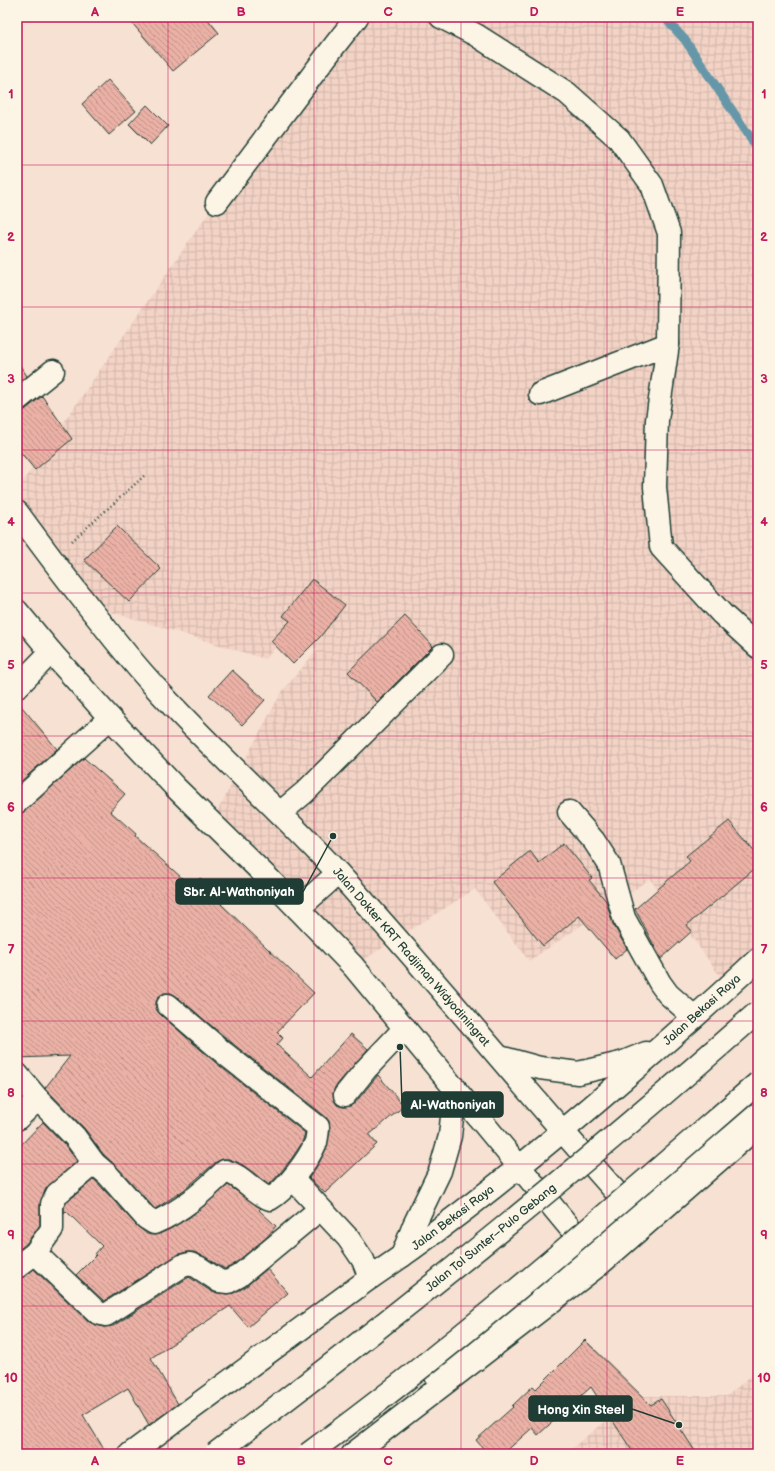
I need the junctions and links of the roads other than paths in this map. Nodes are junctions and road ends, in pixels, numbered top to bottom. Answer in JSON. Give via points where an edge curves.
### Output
{"nodes":[{"id":1,"x":357,"y":17,"type":"edge"},
{"id":2,"x":441,"y":17,"type":"edge"},
{"id":3,"x":216,"y":202,"type":"dead end"},
{"id":4,"x":668,"y":344,"type":"junction"},
{"id":5,"x":53,"y":371,"type":"dead end"},
{"id":6,"x":540,"y":394,"type":"dead end"},
{"id":7,"x":17,"y":400,"type":"edge"},
{"id":8,"x":17,"y":512,"type":"edge"},
{"id":9,"x":17,"y":611,"type":"edge"},
{"id":10,"x":758,"y":647,"type":"edge"},
{"id":11,"x":51,"y":652,"type":"junction"},
{"id":12,"x":442,"y":655,"type":"dead end"},
{"id":13,"x":17,"y":687,"type":"edge"},
{"id":14,"x":110,"y":718,"type":"junction"},
{"id":15,"x":17,"y":802,"type":"edge"},
{"id":16,"x":569,"y":812,"type":"dead end"},
{"id":17,"x":280,"y":813,"type":"junction"},
{"id":18,"x":338,"y":873,"type":"junction"},
{"id":19,"x":298,"y":909,"type":"junction"},
{"id":20,"x":758,"y":959,"type":"edge"},
{"id":21,"x":168,"y":1006,"type":"dead end"},
{"id":22,"x":758,"y":1012,"type":"edge"},
{"id":23,"x":688,"y":1022,"type":"junction"},
{"id":24,"x":404,"y":1028,"type":"junction"},
{"id":25,"x":500,"y":1057,"type":"junction"},
{"id":26,"x":17,"y":1074,"type":"edge"},
{"id":27,"x":758,"y":1082,"type":"edge"},
{"id":28,"x":455,"y":1088,"type":"junction"},
{"id":29,"x":345,"y":1095,"type":"dead end"},
{"id":30,"x":38,"y":1099,"type":"junction"},
{"id":31,"x":758,"y":1101,"type":"edge"},
{"id":32,"x":17,"y":1119,"type":"edge"},
{"id":33,"x":758,"y":1126,"type":"edge"},
{"id":34,"x":563,"y":1131,"type":"junction"},
{"id":35,"x":94,"y":1164,"type":"junction"},
{"id":36,"x":520,"y":1167,"type":"junction"},
{"id":37,"x":293,"y":1179,"type":"junction"},
{"id":38,"x":320,"y":1209,"type":"junction"},
{"id":39,"x":639,"y":1217,"type":"junction"},
{"id":40,"x":35,"y":1253,"type":"junction"},
{"id":41,"x":402,"y":1256,"type":"junction"},
{"id":42,"x":593,"y":1256,"type":"junction"},
{"id":43,"x":17,"y":1267,"type":"edge"},
{"id":44,"x":370,"y":1278,"type":"junction"},
{"id":45,"x":130,"y":1454,"type":"edge"},
{"id":46,"x":215,"y":1454,"type":"edge"},
{"id":47,"x":308,"y":1454,"type":"edge"},
{"id":48,"x":353,"y":1454,"type":"edge"}],
"edges":[{"from":1,"to":3,"type":"main road"},
{"from":2,"to":4,"type":"main road","via":[[567,93],[619,139],[652,185],[669,233]]},
{"from":4,"to":6,"type":"main road"},
{"from":4,"to":10,"type":"main road","via":[[657,420],[655,487],[661,547],[722,614]]},
{"from":5,"to":7,"type":"main road"},
{"from":8,"to":17,"type":"main road","name":"Jalan Dokter KRT Radjiman Widyodiningrat","via":[[52,560],[152,684]]},
{"from":9,"to":11,"type":"main road"},
{"from":11,"to":13,"type":"main road"},
{"from":11,"to":14,"type":"main road"},
{"from":12,"to":17,"type":"main road","via":[[305,792]]},
{"from":14,"to":15,"type":"main road"},
{"from":14,"to":19,"type":"main road","via":[[176,788]]},
{"from":16,"to":23,"type":"main road","via":[[594,841],[609,864],[624,918],[660,982]]},
{"from":17,"to":18,"type":"main road","name":"Jalan Dokter KRT Radjiman Widyodiningrat"},
{"from":18,"to":19,"type":"main road"},
{"from":18,"to":25,"type":"main road","name":"Jalan Dokter KRT Radjiman Widyodiningrat"},
{"from":19,"to":24,"type":"main road","via":[[353,966]]},
{"from":20,"to":23,"type":"main road","name":"Jalan Bekasi Raya"},
{"from":21,"to":37,"type":"main road","via":[[318,1127],[316,1142]]},
{"from":22,"to":46,"type":"main road","name":"Jalan Tol Sunter–Pulo Gebang","bridge":true,"via":[[668,1092],[512,1222]]},
{"from":23,"to":25,"type":"main road","via":[[650,1052],[621,1063],[578,1073],[540,1068]]},
{"from":23,"to":34,"type":"main road","name":"Jalan Bekasi Raya"},
{"from":24,"to":28,"type":"main road"},
{"from":24,"to":29,"type":"main road"},
{"from":25,"to":34,"type":"main road","name":"Jalan Dokter KRT Radjiman Widyodiningrat"},
{"from":26,"to":30,"type":"main road"},
{"from":27,"to":47,"type":"main road","bridge":true,"via":[[477,1323]]},
{"from":28,"to":36,"type":"main road"},
{"from":28,"to":41,"type":"main road","via":[[450,1136],[440,1171]]},
{"from":30,"to":32,"type":"main road"},
{"from":30,"to":35,"type":"main road","via":[[75,1137]]},
{"from":31,"to":39,"type":"main road"},
{"from":33,"to":39,"type":"main road"},
{"from":34,"to":36,"type":"main road","name":"Jalan Bekasi Raya"},
{"from":34,"to":39,"type":"main road","name":"Jalan Dokter KRT Radjiman Widyodiningrat"},
{"from":35,"to":37,"type":"main road","via":[[108,1175],[146,1218],[154,1223],[165,1219],[195,1199],[225,1171],[232,1172],[270,1199]]},
{"from":35,"to":40,"type":"main road","via":[[57,1194],[52,1204],[52,1229]]},
{"from":36,"to":41,"type":"main road","name":"Jalan Bekasi Raya"},
{"from":36,"to":42,"type":"main road"},
{"from":37,"to":38,"type":"main road"},
{"from":38,"to":40,"type":"main road","via":[[239,1276],[228,1282],[219,1281],[190,1264],[182,1266],[106,1315],[98,1313]]},
{"from":38,"to":44,"type":"main road","via":[[348,1238],[363,1260]]},
{"from":39,"to":42,"type":"main road"},
{"from":40,"to":43,"type":"main road"},
{"from":41,"to":44,"type":"main road","name":"Jalan Bekasi Raya"},
{"from":42,"to":48,"type":"main road"},
{"from":44,"to":45,"type":"main road","name":"Jalan Bekasi Raya"}]}
